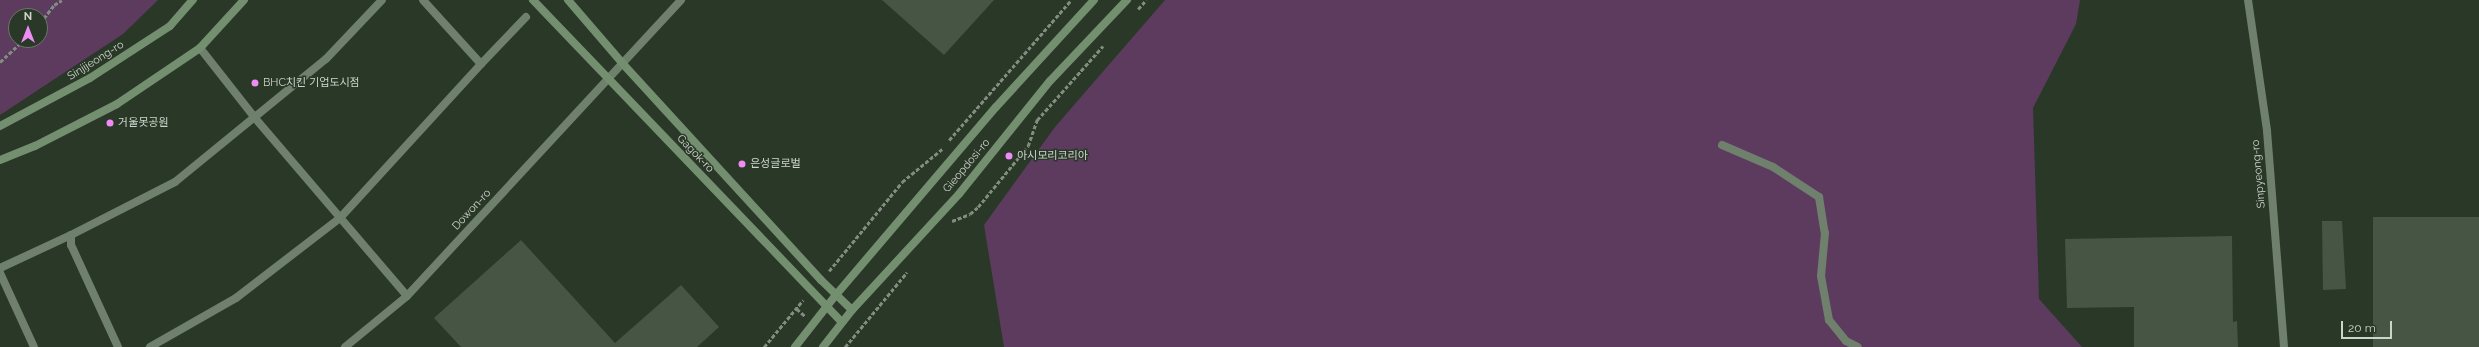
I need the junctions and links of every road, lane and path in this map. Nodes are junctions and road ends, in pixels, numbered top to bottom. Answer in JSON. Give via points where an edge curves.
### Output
{"nodes":[{"id":1,"x":62,"y":0,"type":"edge"},
{"id":2,"x":193,"y":0,"type":"edge"},
{"id":3,"x":244,"y":0,"type":"edge"},
{"id":4,"x":382,"y":0,"type":"edge"},
{"id":5,"x":423,"y":0,"type":"edge"},
{"id":6,"x":533,"y":0,"type":"edge"},
{"id":7,"x":568,"y":0,"type":"edge"},
{"id":8,"x":681,"y":0,"type":"edge"},
{"id":9,"x":1071,"y":0,"type":"edge"},
{"id":10,"x":1094,"y":0,"type":"edge"},
{"id":11,"x":1128,"y":0,"type":"edge"},
{"id":12,"x":1146,"y":0,"type":"edge"},
{"id":13,"x":2248,"y":0,"type":"edge"},
{"id":14,"x":1135,"y":12,"type":"dead end"},
{"id":15,"x":48,"y":13,"type":"edge"},
{"id":16,"x":526,"y":17,"type":"dead end"},
{"id":17,"x":1108,"y":40,"type":"dead end"},
{"id":18,"x":15,"y":48,"type":"edge"},
{"id":19,"x":200,"y":48,"type":"junction"},
{"id":20,"x":0,"y":62,"type":"edge"},
{"id":21,"x":481,"y":64,"type":"junction"},
{"id":22,"x":623,"y":64,"type":"junction"},
{"id":23,"x":608,"y":79,"type":"junction"},
{"id":24,"x":255,"y":118,"type":"junction"},
{"id":25,"x":0,"y":126,"type":"edge"},
{"id":26,"x":1722,"y":145,"type":"dead end"},
{"id":27,"x":0,"y":160,"type":"edge"},
{"id":28,"x":340,"y":218,"type":"junction"},
{"id":29,"x":948,"y":222,"type":"dead end"},
{"id":30,"x":71,"y":235,"type":"junction"},
{"id":31,"x":832,"y":267,"type":"dead end"},
{"id":32,"x":910,"y":267,"type":"dead end"},
{"id":33,"x":0,"y":268,"type":"edge"},
{"id":34,"x":0,"y":273,"type":"edge"},
{"id":35,"x":407,"y":296,"type":"junction"},
{"id":36,"x":836,"y":296,"type":"junction"},
{"id":37,"x":826,"y":307,"type":"junction"},
{"id":38,"x":797,"y":309,"type":"dead end"},
{"id":39,"x":852,"y":310,"type":"junction"},
{"id":40,"x":842,"y":322,"type":"junction"},
{"id":41,"x":34,"y":347,"type":"edge"},
{"id":42,"x":118,"y":347,"type":"edge"},
{"id":43,"x":150,"y":347,"type":"edge"},
{"id":44,"x":345,"y":347,"type":"edge"},
{"id":45,"x":764,"y":347,"type":"edge"},
{"id":46,"x":795,"y":347,"type":"edge"},
{"id":47,"x":823,"y":347,"type":"edge"},
{"id":48,"x":845,"y":347,"type":"edge"},
{"id":49,"x":1858,"y":347,"type":"edge"},
{"id":50,"x":2284,"y":347,"type":"edge"}],
"edges":[{"from":1,"to":15,"type":"path"},
{"from":2,"to":25,"type":"street","name":"Sinjijeong-ro","via":[[170,26],[90,78]]},
{"from":3,"to":19,"type":"street"},
{"from":4,"to":24,"type":"street","via":[[326,59]]},
{"from":5,"to":21,"type":"street"},
{"from":6,"to":23,"type":"street","name":"Gagok-ro"},
{"from":7,"to":22,"type":"street","name":"Gagok-ro"},
{"from":8,"to":22,"type":"street"},
{"from":9,"to":31,"type":"path","via":[[942,149],[902,182]]},
{"from":10,"to":36,"type":"street","name":"Gieopdosi-ro","via":[[996,107]]},
{"from":11,"to":39,"type":"street","name":"Gieopdosi-ro","via":[[1050,82],[959,194]]},
{"from":12,"to":14,"type":"path"},
{"from":13,"to":50,"type":"street","name":"Sinpyeong-ro","via":[[2267,130]]},
{"from":16,"to":21,"type":"street"},
{"from":17,"to":29,"type":"path","via":[[1037,120],[1028,146],[978,207],[970,214]]},
{"from":18,"to":20,"type":"path"},
{"from":19,"to":24,"type":"street"},
{"from":19,"to":27,"type":"street","via":[[117,104],[35,146]]},
{"from":21,"to":28,"type":"street"},
{"from":22,"to":23,"type":"street","name":"Dowon-ro"},
{"from":22,"to":36,"type":"street","name":"Gagok-ro"},
{"from":23,"to":35,"type":"street","name":"Dowon-ro"},
{"from":23,"to":37,"type":"street","name":"Gagok-ro"},
{"from":24,"to":28,"type":"street"},
{"from":24,"to":30,"type":"street","via":[[175,182]]},
{"from":26,"to":49,"type":"street","via":[[1773,167],[1819,197],[1825,233],[1821,276],[1829,320],[1846,341]]},
{"from":28,"to":35,"type":"street"},
{"from":28,"to":43,"type":"street","via":[[236,298]]},
{"from":30,"to":33,"type":"street"},
{"from":30,"to":42,"type":"street","via":[[71,245]]},
{"from":32,"to":48,"type":"path"},
{"from":34,"to":41,"type":"street"},
{"from":35,"to":44,"type":"street","name":"Dowon-ro"},
{"from":36,"to":37,"type":"street","name":"Gieopdosi-ro"},
{"from":36,"to":39,"type":"street","name":"Gagok-ro"},
{"from":37,"to":40,"type":"street","name":"Gagok-ro"},
{"from":37,"to":46,"type":"street","name":"Gieopdosi-ro"},
{"from":38,"to":45,"type":"path"},
{"from":39,"to":40,"type":"street","name":"Gieopdosi-ro"},
{"from":40,"to":47,"type":"street","name":"Gieopdosi-ro"}]}
